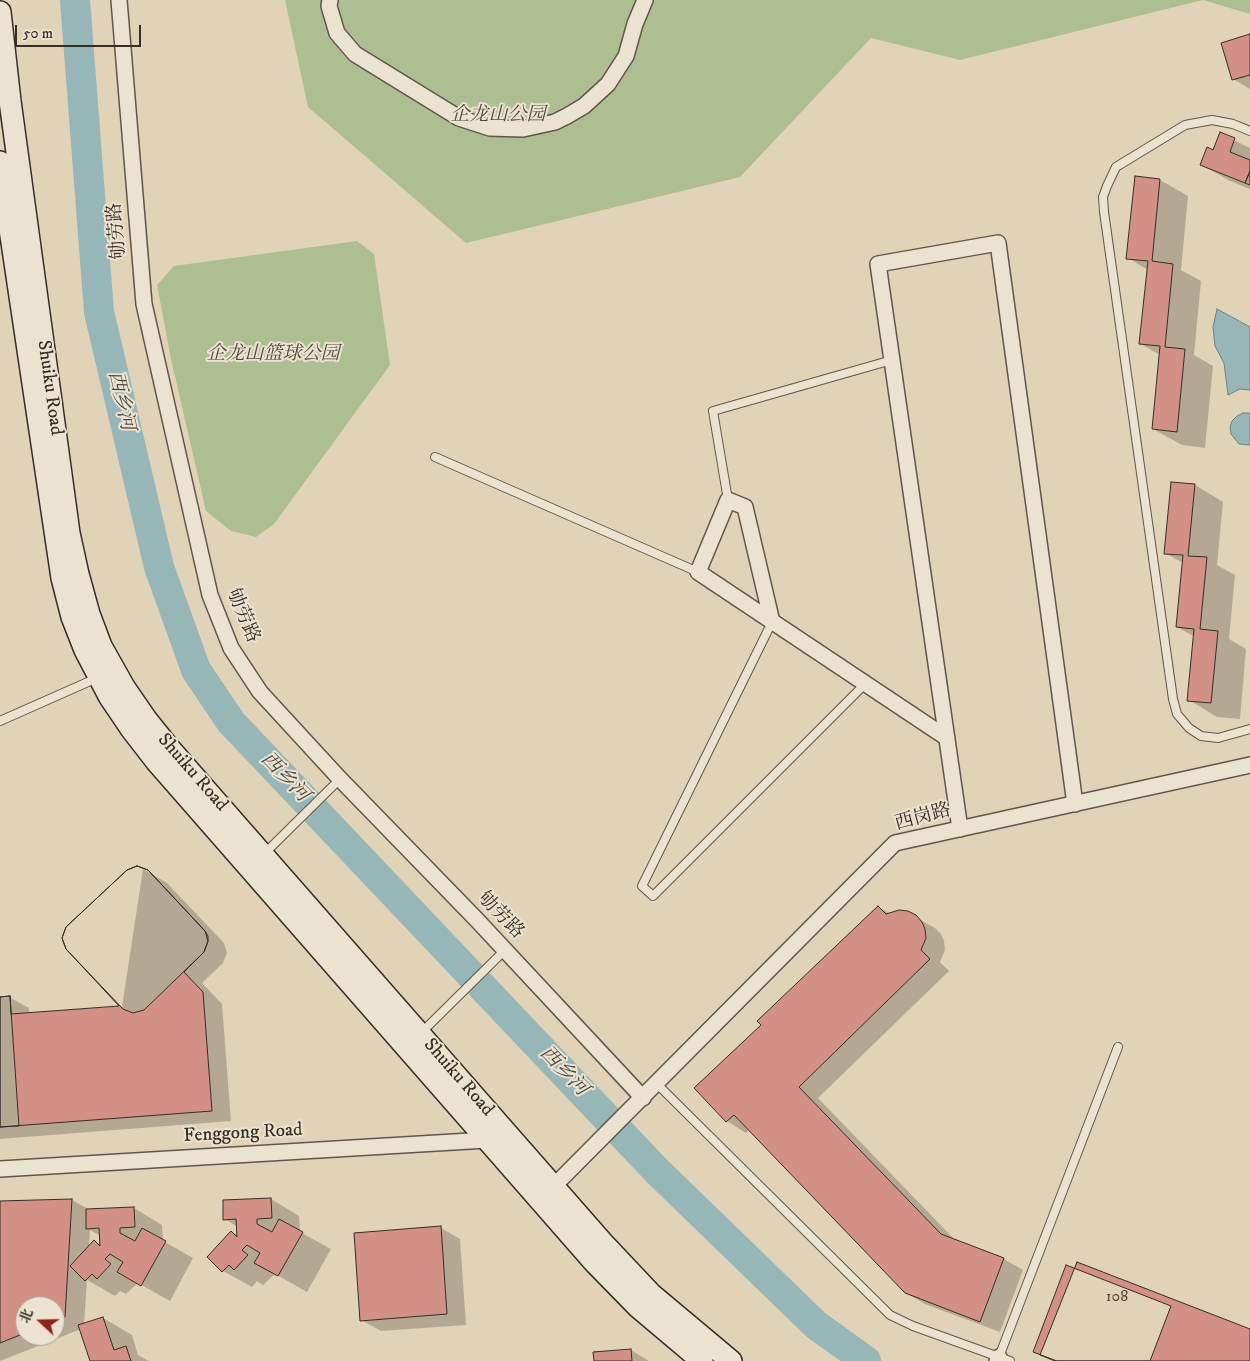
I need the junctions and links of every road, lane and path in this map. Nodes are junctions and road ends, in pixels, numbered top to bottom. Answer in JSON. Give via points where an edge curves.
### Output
{"nodes":[{"id":1,"x":119,"y":0,"type":"edge"},
{"id":2,"x":330,"y":0,"type":"edge"},
{"id":3,"x":645,"y":0,"type":"edge"},
{"id":4,"x":0,"y":12,"type":"edge"},
{"id":5,"x":1250,"y":131,"type":"edge"},
{"id":6,"x":0,"y":162,"type":"edge"},
{"id":7,"x":892,"y":360,"type":"junction"},
{"id":8,"x":434,"y":457,"type":"dead end"},
{"id":9,"x":728,"y":500,"type":"junction"},
{"id":10,"x":698,"y":572,"type":"junction"},
{"id":11,"x":772,"y":622,"type":"junction"},
{"id":12,"x":107,"y":674,"type":"junction"},
{"id":13,"x":866,"y":684,"type":"junction"},
{"id":14,"x":0,"y":721,"type":"edge"},
{"id":15,"x":1250,"y":729,"type":"edge"},
{"id":16,"x":947,"y":738,"type":"junction"},
{"id":17,"x":1250,"y":765,"type":"edge"},
{"id":18,"x":340,"y":779,"type":"junction"},
{"id":19,"x":1075,"y":804,"type":"junction"},
{"id":20,"x":960,"y":829,"type":"junction"},
{"id":21,"x":263,"y":855,"type":"junction"},
{"id":22,"x":501,"y":953,"type":"junction"},
{"id":23,"x":420,"y":1034,"type":"junction"},
{"id":24,"x":1118,"y":1047,"type":"dead end"},
{"id":25,"x":657,"y":1084,"type":"junction"},
{"id":26,"x":643,"y":1098,"type":"junction"},
{"id":27,"x":488,"y":1140,"type":"junction"},
{"id":28,"x":0,"y":1169,"type":"edge"},
{"id":29,"x":547,"y":1193,"type":"junction"},
{"id":30,"x":1002,"y":1360,"type":"edge"},
{"id":31,"x":702,"y":1361,"type":"edge"},
{"id":32,"x":731,"y":1361,"type":"edge"}],
"edges":[{"from":1,"to":18,"type":"street","name":"劬劳路","via":[[144,304],[210,595],[230,648],[260,692]]},
{"from":2,"to":3,"type":"street","via":[[337,33],[355,54],[459,118],[490,128],[523,130],[555,122],[573,113],[608,84],[626,56]]},
{"from":4,"to":12,"type":"main road","name":"Shuiku Road","via":[[69,533]]},
{"from":5,"to":15,"type":"lane","via":[[1212,120],[1185,125],[1116,167],[1103,198],[1177,714],[1189,728],[1202,736],[1218,738]]},
{"from":6,"to":12,"type":"main road","name":"Shuiku Road","via":[[62,578],[85,650]]},
{"from":7,"to":9,"type":"lane","via":[[713,411]]},
{"from":7,"to":16,"type":"street"},
{"from":7,"to":19,"type":"street","via":[[878,264],[998,243]]},
{"from":8,"to":10,"type":"lane"},
{"from":9,"to":10,"type":"street"},
{"from":9,"to":11,"type":"street","via":[[745,507]]},
{"from":10,"to":11,"type":"street"},
{"from":11,"to":13,"type":"street"},
{"from":11,"to":13,"type":"lane","via":[[642,886],[653,896]]},
{"from":12,"to":14,"type":"lane"},
{"from":12,"to":21,"type":"main road","name":"Shuiku Road"},
{"from":12,"to":27,"type":"main road","name":"Shuiku Road","via":[[109,696],[156,761]]},
{"from":13,"to":16,"type":"street"},
{"from":16,"to":20,"type":"street"},
{"from":17,"to":19,"type":"street","name":"西岗路"},
{"from":18,"to":21,"type":"lane"},
{"from":18,"to":22,"type":"street","name":"劬劳路"},
{"from":19,"to":20,"type":"street","name":"西岗路"},
{"from":20,"to":25,"type":"street","name":"西岗路","via":[[895,843]]},
{"from":21,"to":23,"type":"main road","name":"Shuiku Road"},
{"from":22,"to":23,"type":"lane"},
{"from":22,"to":26,"type":"street","name":"劬劳路"},
{"from":23,"to":29,"type":"main road","name":"Shuiku Road"},
{"from":24,"to":30,"type":"lane"},
{"from":25,"to":26,"type":"street","name":"西岗路"},
{"from":25,"to":30,"type":"lane","via":[[890,1315]]},
{"from":26,"to":29,"type":"street","name":"西岗路"},
{"from":27,"to":28,"type":"street","name":"Fenggong Road"},
{"from":27,"to":29,"type":"main road","name":"Shuiku Road"},
{"from":29,"to":31,"type":"main road","name":"Shuiku Road","via":[[595,1263],[638,1307]]},
{"from":29,"to":32,"type":"main road","name":"Shuiku Road","via":[[651,1294]]}]}
